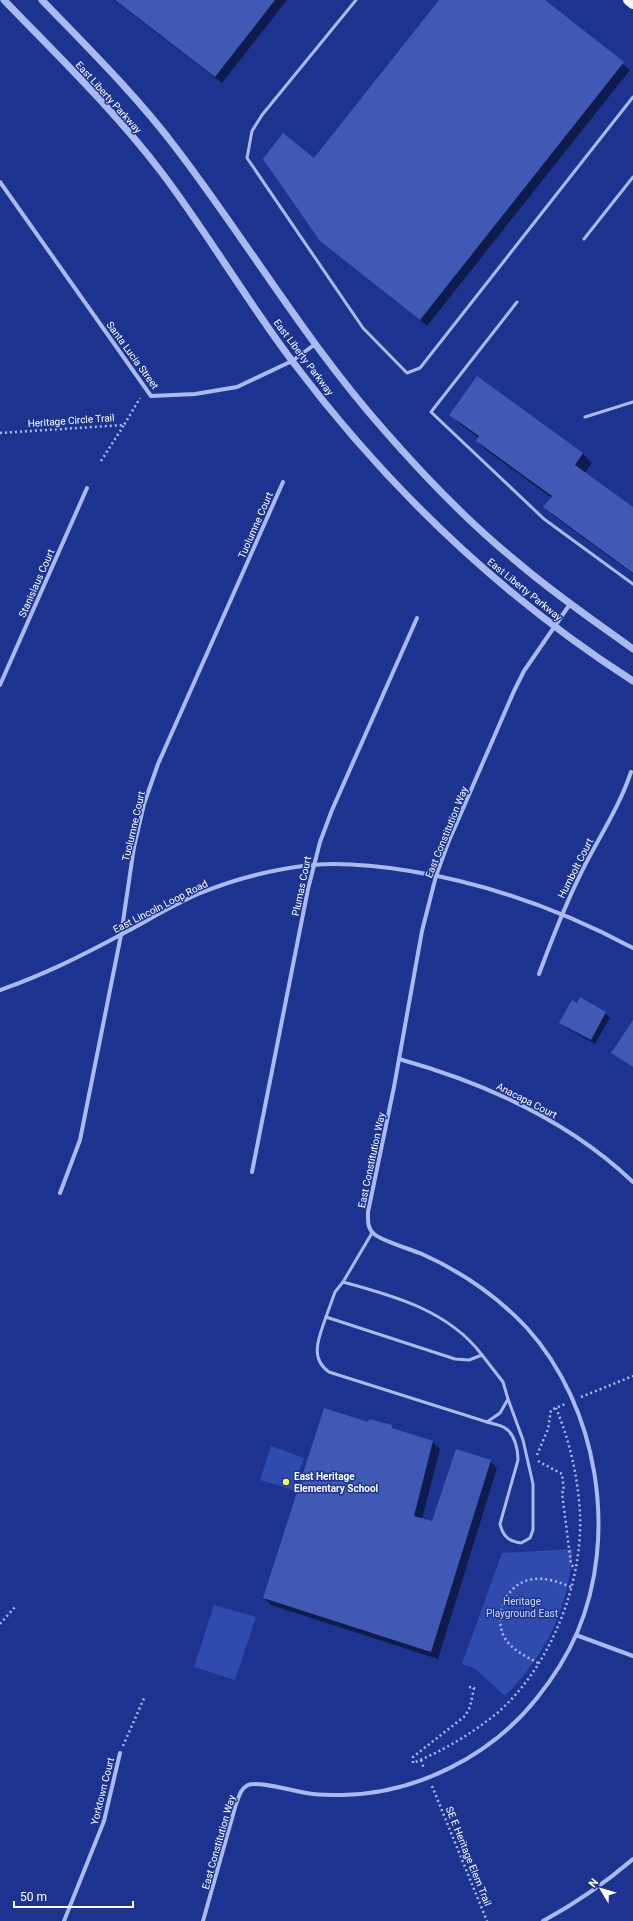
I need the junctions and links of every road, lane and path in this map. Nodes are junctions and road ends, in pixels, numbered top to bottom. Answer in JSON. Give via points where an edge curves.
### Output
{"nodes":[{"id":1,"x":4,"y":0,"type":"edge"},
{"id":2,"x":42,"y":0,"type":"edge"},
{"id":3,"x":356,"y":0,"type":"edge"},
{"id":4,"x":628,"y":0,"type":"edge"},
{"id":5,"x":633,"y":4,"type":"edge"},
{"id":6,"x":633,"y":97,"type":"edge"},
{"id":7,"x":633,"y":177,"type":"edge"},
{"id":8,"x":0,"y":182,"type":"edge"},
{"id":9,"x":584,"y":239,"type":"dead end"},
{"id":10,"x":517,"y":302,"type":"dead end"},
{"id":11,"x":314,"y":345,"type":"junction"},
{"id":12,"x":292,"y":361,"type":"junction"},
{"id":13,"x":145,"y":388,"type":"junction"},
{"id":14,"x":633,"y":402,"type":"edge"},
{"id":15,"x":585,"y":417,"type":"dead end"},
{"id":16,"x":124,"y":424,"type":"junction"},
{"id":17,"x":0,"y":433,"type":"edge"},
{"id":18,"x":101,"y":461,"type":"dead end"},
{"id":19,"x":283,"y":482,"type":"dead end"},
{"id":20,"x":87,"y":488,"type":"dead end"},
{"id":21,"x":633,"y":584,"type":"edge"},
{"id":22,"x":570,"y":604,"type":"junction"},
{"id":23,"x":417,"y":618,"type":"dead end"},
{"id":24,"x":554,"y":626,"type":"junction"},
{"id":25,"x":633,"y":649,"type":"edge"},
{"id":26,"x":633,"y":681,"type":"edge"},
{"id":27,"x":0,"y":685,"type":"edge"},
{"id":28,"x":631,"y":772,"type":"dead end"},
{"id":29,"x":314,"y":865,"type":"junction"},
{"id":30,"x":436,"y":876,"type":"junction"},
{"id":31,"x":561,"y":913,"type":"junction"},
{"id":32,"x":121,"y":935,"type":"junction"},
{"id":33,"x":633,"y":948,"type":"edge"},
{"id":34,"x":539,"y":974,"type":"dead end"},
{"id":35,"x":0,"y":990,"type":"edge"},
{"id":36,"x":399,"y":1059,"type":"junction"},
{"id":37,"x":252,"y":1172,"type":"dead end"},
{"id":38,"x":633,"y":1182,"type":"edge"},
{"id":39,"x":60,"y":1193,"type":"dead end"},
{"id":40,"x":372,"y":1233,"type":"junction"},
{"id":41,"x":343,"y":1282,"type":"junction"},
{"id":42,"x":326,"y":1317,"type":"junction"},
{"id":43,"x":482,"y":1355,"type":"junction"},
{"id":44,"x":633,"y":1376,"type":"edge"},
{"id":45,"x":592,"y":1392,"type":"dead end"},
{"id":46,"x":508,"y":1399,"type":"junction"},
{"id":47,"x":487,"y":1422,"type":"junction"},
{"id":48,"x":575,"y":1570,"type":"junction"},
{"id":49,"x":571,"y":1587,"type":"junction"},
{"id":50,"x":15,"y":1607,"type":"dead end"},
{"id":51,"x":0,"y":1624,"type":"edge"},
{"id":52,"x":576,"y":1634,"type":"junction"},
{"id":53,"x":633,"y":1656,"type":"edge"},
{"id":54,"x":538,"y":1663,"type":"junction"},
{"id":55,"x":469,"y":1686,"type":"dead end"},
{"id":56,"x":145,"y":1696,"type":"dead end"},
{"id":57,"x":120,"y":1753,"type":"joint"},
{"id":58,"x":437,"y":1797,"type":"dead end"},
{"id":59,"x":633,"y":1859,"type":"edge"},
{"id":60,"x":64,"y":1921,"type":"edge"},
{"id":61,"x":204,"y":1921,"type":"edge"},
{"id":62,"x":487,"y":1921,"type":"edge"},
{"id":63,"x":543,"y":1921,"type":"edge"}],
"edges":[{"from":1,"to":12,"type":"street","name":"East Liberty Parkway","via":[[99,99],[161,172]]},
{"from":2,"to":11,"type":"street","name":"East Liberty Parkway","via":[[110,71],[174,146],[247,245]]},
{"from":3,"to":6,"type":"lane","via":[[262,115],[252,131],[247,158],[363,328],[407,373],[420,368]]},
{"from":4,"to":5,"type":"main road"},
{"from":7,"to":9,"type":"lane"},
{"from":8,"to":13,"type":"street","name":"Santa Lucia Street"},
{"from":10,"to":21,"type":"lane","via":[[431,412],[544,519]]},
{"from":11,"to":12,"type":"street","name":"Santa Lucia Street"},
{"from":11,"to":22,"type":"street","name":"East Liberty Parkway","via":[[383,429],[448,500],[514,560]]},
{"from":12,"to":13,"type":"street","name":"Santa Lucia Street","via":[[237,387],[196,394],[151,396]]},
{"from":12,"to":24,"type":"street","name":"East Liberty Parkway","via":[[405,494],[494,578]]},
{"from":13,"to":16,"type":"path","name":"Heritage Circle Trail"},
{"from":14,"to":15,"type":"lane"},
{"from":16,"to":17,"type":"path","name":"Heritage Circle Trail"},
{"from":16,"to":18,"type":"path"},
{"from":19,"to":32,"type":"street","name":"Tuolumne Court","via":[[158,764],[144,804],[134,847]]},
{"from":20,"to":27,"type":"street","name":"Stanislaus Court"},
{"from":22,"to":24,"type":"street","name":"East Constitution Way"},
{"from":22,"to":25,"type":"street","name":"East Liberty Parkway"},
{"from":23,"to":29,"type":"street","name":"Plumas Court","via":[[332,810]]},
{"from":24,"to":26,"type":"street","name":"East Liberty Parkway"},
{"from":24,"to":30,"type":"street","name":"East Constitution Way","via":[[514,691],[448,842]]},
{"from":28,"to":31,"type":"street","name":"Humbolt Court","via":[[624,793]]},
{"from":29,"to":30,"type":"street","name":"East Lincoln Loop Road","via":[[383,867]]},
{"from":29,"to":32,"type":"street","name":"East Lincoln Loop Road","via":[[257,875],[212,888]]},
{"from":29,"to":37,"type":"street","name":"Plumas Court"},
{"from":30,"to":31,"type":"street","name":"East Lincoln Loop Road","via":[[502,892]]},
{"from":30,"to":36,"type":"street","name":"East Constitution Way","via":[[422,931]]},
{"from":31,"to":33,"type":"street","name":"East Lincoln Loop Road"},
{"from":31,"to":34,"type":"street","name":"Humbolt Court"},
{"from":32,"to":35,"type":"street","name":"East Lincoln Loop Road","via":[[50,970]]},
{"from":32,"to":39,"type":"street","name":"Tuolumne Court","via":[[80,1140]]},
{"from":36,"to":38,"type":"street","name":"Anacapa Court","via":[[472,1083],[520,1103],[588,1144]]},
{"from":36,"to":40,"type":"street","name":"East Constitution Way","via":[[368,1212],[368,1224]]},
{"from":40,"to":41,"type":"lane"},
{"from":40,"to":52,"type":"street","name":"East Constitution Way","via":[[448,1267],[490,1293],[514,1314],[539,1342],[564,1382],[589,1445],[596,1484],[598,1516],[596,1562]]},
{"from":41,"to":42,"type":"lane","via":[[335,1292]]},
{"from":41,"to":43,"type":"lane","via":[[376,1290],[423,1307],[442,1318]]},
{"from":42,"to":43,"type":"lane","via":[[455,1359],[469,1360]]},
{"from":42,"to":47,"type":"lane","via":[[316,1353],[318,1362],[328,1372]]},
{"from":43,"to":46,"type":"lane","via":[[503,1382]]},
{"from":44,"to":45,"type":"path"},
{"from":46,"to":47,"type":"lane","via":[[500,1413]]},
{"from":46,"to":47,"type":"lane","via":[[523,1440],[533,1484],[532,1530],[530,1538],[521,1543],[510,1541],[502,1534],[500,1524],[518,1460],[518,1451],[514,1439],[506,1428]]},
{"from":48,"to":48,"type":"path","via":[[580,1532],[578,1489],[570,1446],[556,1408],[551,1410],[548,1429],[536,1460],[562,1474],[571,1564]]},
{"from":48,"to":49,"type":"path"},
{"from":49,"to":54,"type":"path","via":[[561,1620]]},
{"from":49,"to":54,"type":"path","via":[[555,1580],[529,1580],[510,1592],[504,1602],[501,1626],[505,1638],[522,1654]]},
{"from":50,"to":51,"type":"path"},
{"from":52,"to":53,"type":"street"},
{"from":52,"to":61,"type":"street","name":"East Constitution Way","via":[[554,1675],[524,1714],[487,1745],[442,1771],[406,1785],[370,1793],[315,1794],[260,1783],[250,1784],[242,1789]]},
{"from":54,"to":55,"type":"path","via":[[521,1687],[496,1713],[461,1739],[413,1763],[413,1757],[465,1716],[470,1707],[474,1688]]},
{"from":56,"to":57,"type":"path"},
{"from":57,"to":60,"type":"street","name":"Yorktown Court","via":[[104,1821]]},
{"from":58,"to":62,"type":"path","name":"SE E Heritage Elem Trail"},
{"from":59,"to":63,"type":"street","via":[[577,1902]]}]}
